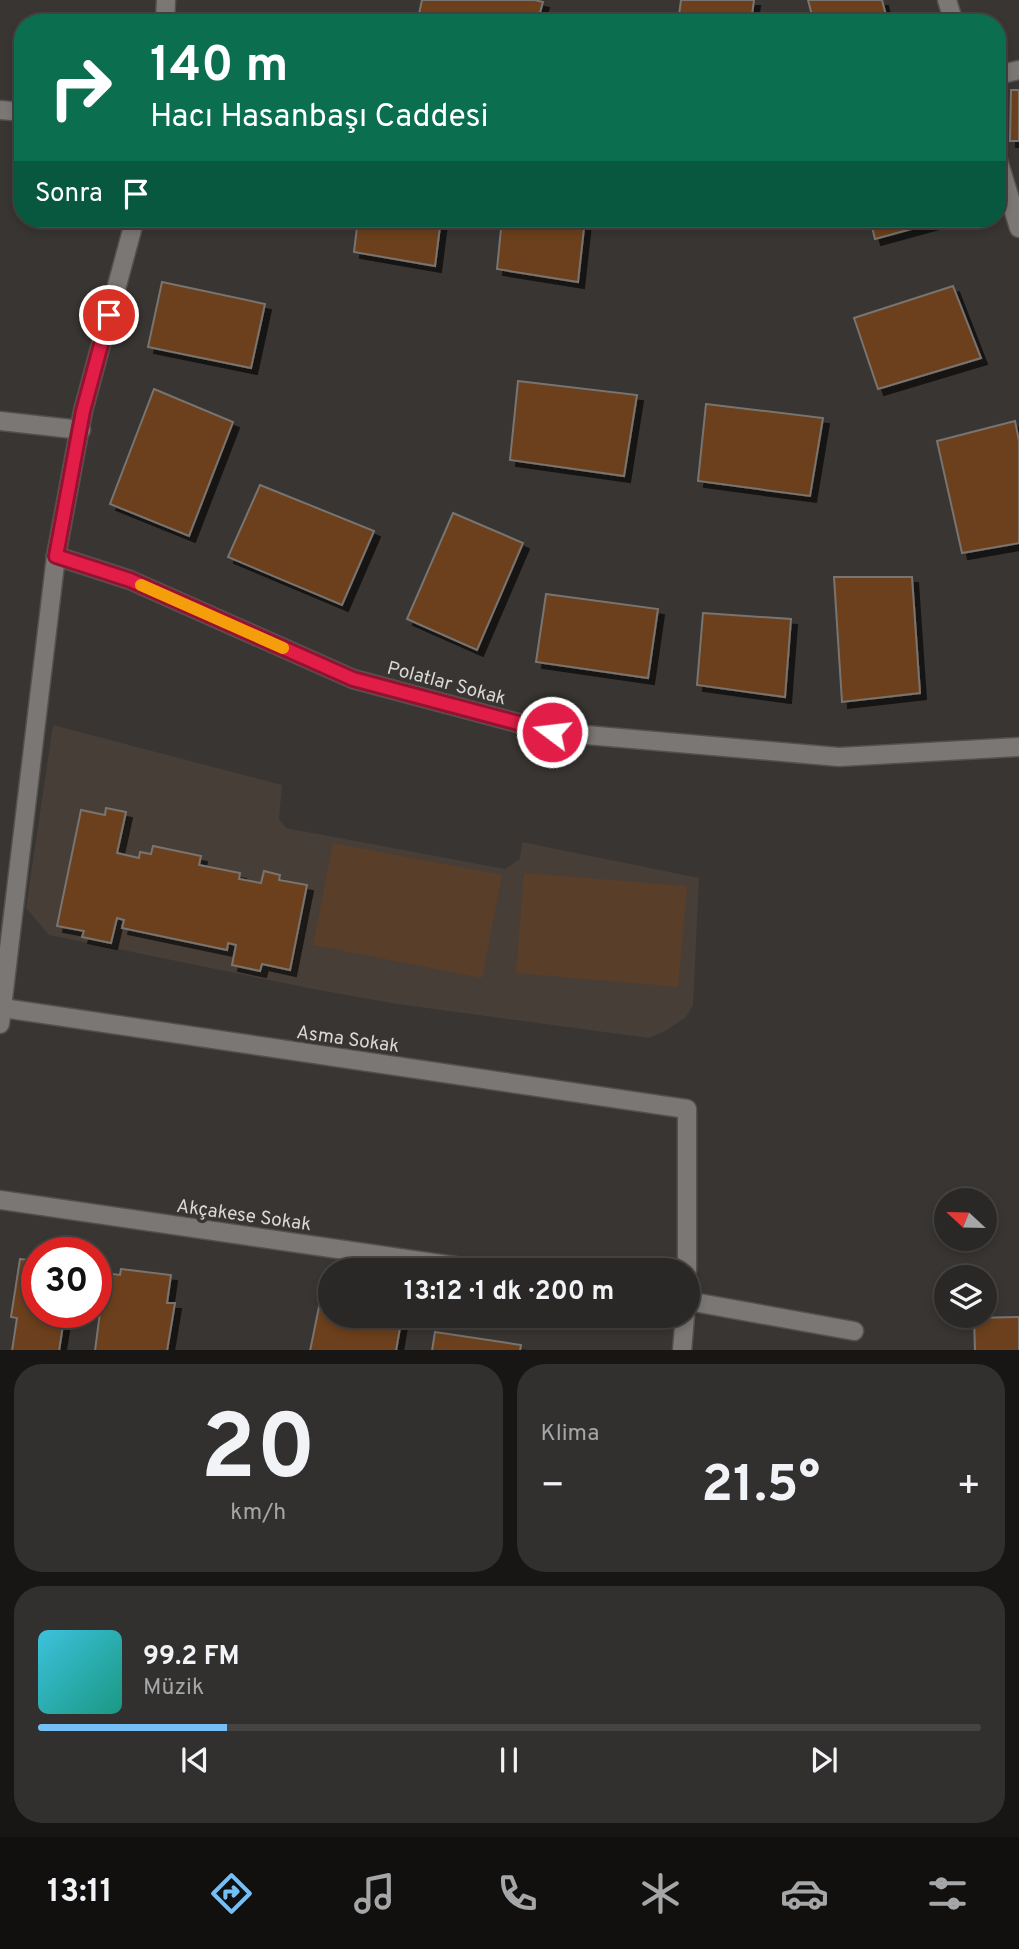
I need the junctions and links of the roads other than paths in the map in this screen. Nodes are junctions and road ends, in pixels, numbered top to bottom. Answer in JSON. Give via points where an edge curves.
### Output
{"nodes":[{"id":1,"x":1006,"y":186,"type":"edge"},
{"id":2,"x":133,"y":228,"type":"edge"},
{"id":3,"x":1019,"y":228,"type":"edge"},
{"id":4,"x":0,"y":421,"type":"edge"},
{"id":5,"x":81,"y":430,"type":"junction"},
{"id":6,"x":56,"y":556,"type":"junction"},
{"id":7,"x":1019,"y":747,"type":"edge"},
{"id":8,"x":1,"y":1013,"type":"edge"},
{"id":9,"x":0,"y":1200,"type":"edge"},
{"id":10,"x":399,"y":1258,"type":"edge"},
{"id":11,"x":687,"y":1258,"type":"edge"},
{"id":12,"x":700,"y":1303,"type":"edge"},
{"id":13,"x":684,"y":1328,"type":"edge"},
{"id":14,"x":855,"y":1331,"type":"dead end"},
{"id":15,"x":682,"y":1350,"type":"edge"}],
"edges":[{"from":1,"to":3,"type":"street"},
{"from":2,"to":5,"type":"street"},
{"from":4,"to":5,"type":"street"},
{"from":5,"to":6,"type":"street"},
{"from":6,"to":7,"type":"street","name":"Polatlar Sokak","via":[[130,580],[353,679],[552,732],[839,757]]},
{"from":6,"to":8,"type":"street"},
{"from":8,"to":11,"type":"street","name":"Asma Sokak","via":[[687,1109]]},
{"from":9,"to":10,"type":"street","name":"Akçakese Sokak"},
{"from":12,"to":14,"type":"street"},
{"from":13,"to":15,"type":"street"}]}
